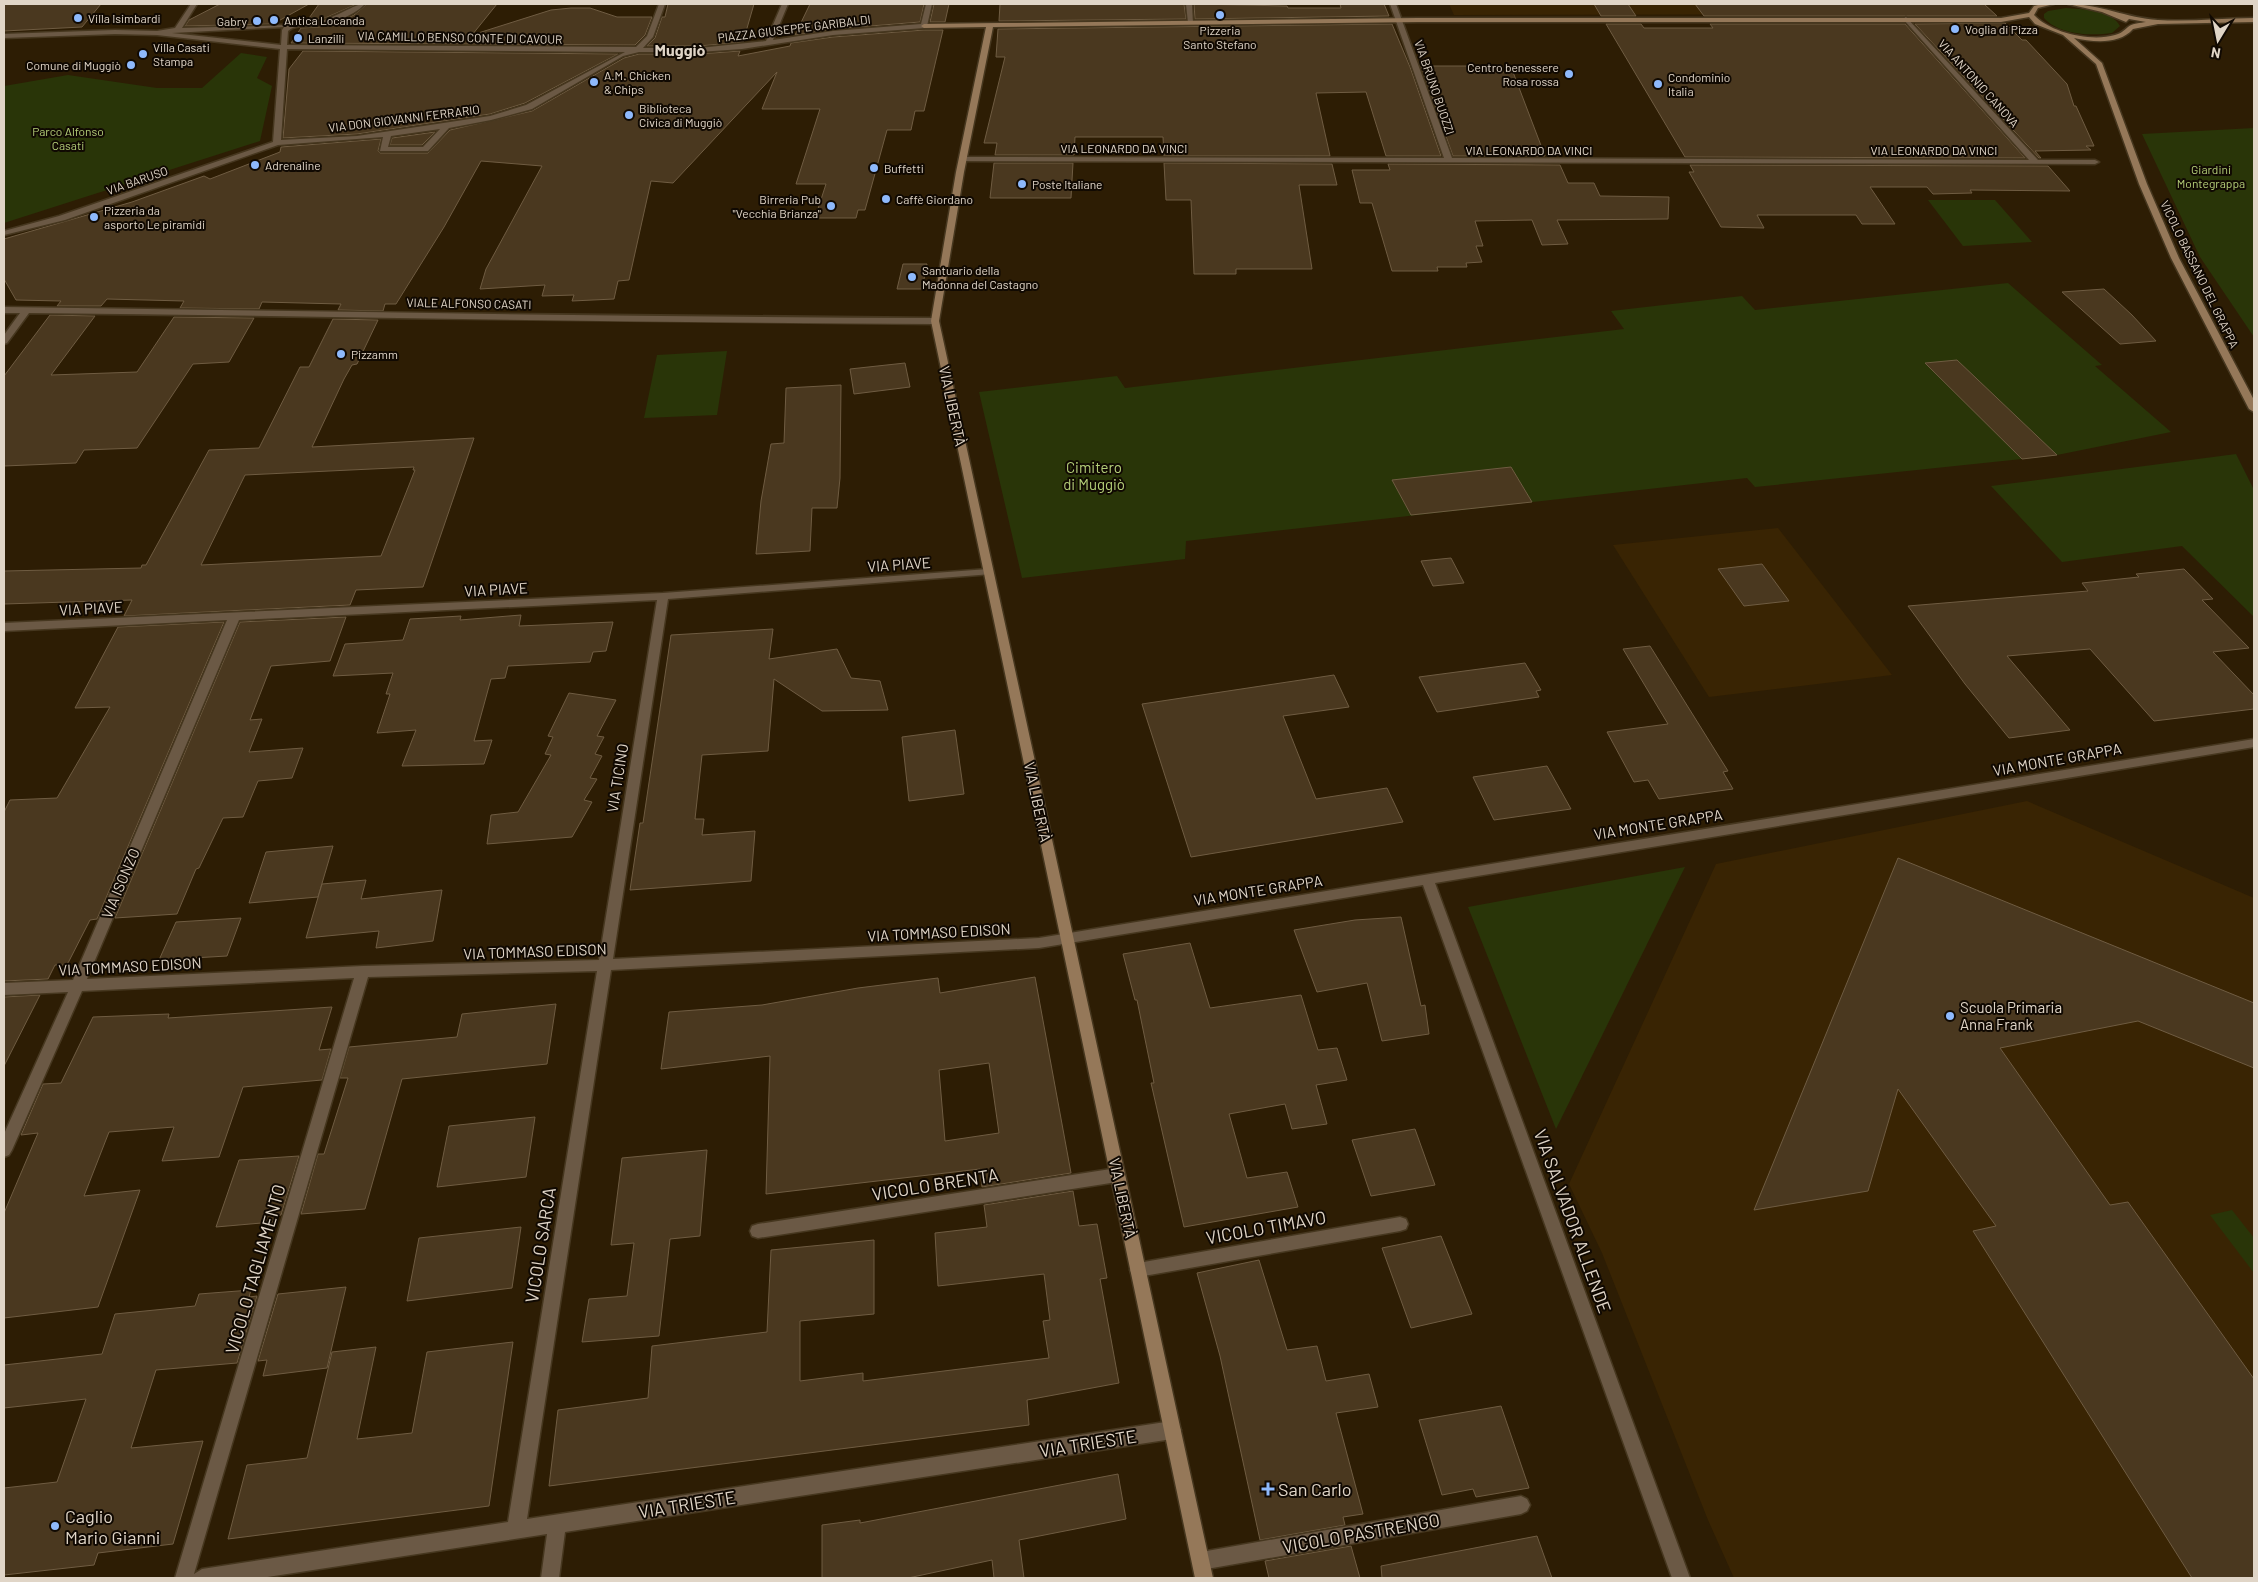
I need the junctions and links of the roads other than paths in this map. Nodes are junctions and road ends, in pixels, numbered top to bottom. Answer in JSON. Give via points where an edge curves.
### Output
{"nodes":[{"id":1,"x":194,"y":4,"type":"edge"},
{"id":2,"x":362,"y":4,"type":"edge"},
{"id":3,"x":662,"y":4,"type":"edge"},
{"id":4,"x":786,"y":4,"type":"edge"},
{"id":5,"x":929,"y":4,"type":"edge"},
{"id":6,"x":1189,"y":4,"type":"edge"},
{"id":7,"x":1393,"y":4,"type":"edge"},
{"id":8,"x":2051,"y":4,"type":"edge"},
{"id":9,"x":2071,"y":4,"type":"edge"},
{"id":10,"x":2090,"y":5,"type":"edge"},
{"id":11,"x":2030,"y":15,"type":"junction"},
{"id":12,"x":2120,"y":16,"type":"junction"},
{"id":13,"x":1906,"y":19,"type":"junction"},
{"id":14,"x":1400,"y":20,"type":"junction"},
{"id":15,"x":2001,"y":20,"type":"junction"},
{"id":16,"x":2254,"y":20,"type":"edge"},
{"id":17,"x":2158,"y":22,"type":"junction"},
{"id":18,"x":1191,"y":23,"type":"junction"},
{"id":19,"x":291,"y":25,"type":"junction"},
{"id":20,"x":990,"y":25,"type":"junction"},
{"id":21,"x":924,"y":26,"type":"junction"},
{"id":22,"x":2041,"y":26,"type":"junction"},
{"id":23,"x":2131,"y":27,"type":"junction"},
{"id":24,"x":176,"y":30,"type":"junction"},
{"id":25,"x":157,"y":33,"type":"junction"},
{"id":26,"x":2065,"y":34,"type":"junction"},
{"id":27,"x":4,"y":36,"type":"edge"},
{"id":28,"x":2110,"y":38,"type":"junction"},
{"id":29,"x":768,"y":42,"type":"junction"},
{"id":30,"x":282,"y":47,"type":"junction"},
{"id":31,"x":637,"y":50,"type":"junction"},
{"id":32,"x":2100,"y":56,"type":"junction"},
{"id":33,"x":448,"y":126,"type":"junction"},
{"id":34,"x":388,"y":134,"type":"junction"},
{"id":35,"x":276,"y":143,"type":"junction"},
{"id":36,"x":963,"y":159,"type":"junction"},
{"id":37,"x":1449,"y":161,"type":"junction"},
{"id":38,"x":2035,"y":161,"type":"junction"},
{"id":39,"x":2095,"y":162,"type":"dead end"},
{"id":40,"x":4,"y":233,"type":"edge"},
{"id":41,"x":4,"y":310,"type":"edge"},
{"id":42,"x":27,"y":310,"type":"junction"},
{"id":43,"x":935,"y":322,"type":"junction"},
{"id":44,"x":4,"y":341,"type":"edge"},
{"id":45,"x":2254,"y":409,"type":"edge"},
{"id":46,"x":988,"y":572,"type":"junction"},
{"id":47,"x":663,"y":596,"type":"junction"},
{"id":48,"x":235,"y":616,"type":"junction"},
{"id":49,"x":4,"y":627,"type":"edge"},
{"id":50,"x":2254,"y":742,"type":"edge"},
{"id":51,"x":1427,"y":878,"type":"junction"},
{"id":52,"x":1067,"y":938,"type":"junction"},
{"id":53,"x":604,"y":966,"type":"junction"},
{"id":54,"x":363,"y":972,"type":"junction"},
{"id":55,"x":78,"y":984,"type":"junction"},
{"id":56,"x":4,"y":989,"type":"edge"},
{"id":57,"x":4,"y":1150,"type":"edge"},
{"id":58,"x":1117,"y":1175,"type":"junction"},
{"id":59,"x":1400,"y":1224,"type":"dead end"},
{"id":60,"x":758,"y":1231,"type":"dead end"},
{"id":61,"x":1138,"y":1270,"type":"junction"},
{"id":62,"x":1172,"y":1430,"type":"junction"},
{"id":63,"x":1521,"y":1505,"type":"dead end"},
{"id":64,"x":557,"y":1524,"type":"junction"},
{"id":65,"x":516,"y":1531,"type":"junction"},
{"id":66,"x":1202,"y":1570,"type":"edge"},
{"id":67,"x":271,"y":1573,"type":"edge"},
{"id":68,"x":184,"y":1578,"type":"edge"},
{"id":69,"x":202,"y":1578,"type":"edge"},
{"id":70,"x":550,"y":1578,"type":"edge"},
{"id":71,"x":1681,"y":1578,"type":"edge"}],
"edges":[{"from":1,"to":24,"type":"street"},
{"from":2,"to":19,"type":"street","via":[[349,14],[330,21]]},
{"from":3,"to":31,"type":"street","via":[[650,37]]},
{"from":4,"to":29,"type":"street"},
{"from":5,"to":21,"type":"street"},
{"from":6,"to":18,"type":"street"},
{"from":7,"to":14,"type":"street","name":"VIA BRUNO BUOZZI"},
{"from":8,"to":11,"type":"street","via":[[2036,7]]},
{"from":9,"to":10,"type":"street"},
{"from":10,"to":12,"type":"street"},
{"from":11,"to":15,"type":"street"},
{"from":11,"to":22,"type":"street"},
{"from":12,"to":17,"type":"street"},
{"from":12,"to":23,"type":"street"},
{"from":13,"to":14,"type":"street"},
{"from":13,"to":15,"type":"street"},
{"from":13,"to":38,"type":"street","name":"VIA ANTONIO CANOVA"},
{"from":14,"to":18,"type":"street"},
{"from":14,"to":37,"type":"street","name":"VIA BRUNO BUOZZI"},
{"from":15,"to":22,"type":"street"},
{"from":16,"to":17,"type":"street"},
{"from":17,"to":23,"type":"street"},
{"from":18,"to":20,"type":"street"},
{"from":19,"to":24,"type":"street"},
{"from":19,"to":30,"type":"street","via":[[285,30]]},
{"from":20,"to":21,"type":"street"},
{"from":20,"to":36,"type":"street","name":"VIA LIBERTÀ"},
{"from":21,"to":29,"type":"street","name":"PIAZZA GIUSEPPE GARIBALDI"},
{"from":22,"to":26,"type":"street"},
{"from":23,"to":28,"type":"street","via":[[2126,34]]},
{"from":24,"to":25,"type":"street"},
{"from":25,"to":27,"type":"street"},
{"from":25,"to":30,"type":"street","name":"VIA CAMILLO BENSO CONTE DI CAVOUR"},
{"from":26,"to":28,"type":"street"},
{"from":26,"to":32,"type":"street","name":"VICOLO BASSANO DEL GRAPPA"},
{"from":28,"to":32,"type":"street"},
{"from":29,"to":31,"type":"street","name":"PIAZZA GIUSEPPE GARIBALDI","via":[[716,49]]},
{"from":30,"to":31,"type":"street","name":"VIA CAMILLO BENSO CONTE DI CAVOUR"},
{"from":30,"to":35,"type":"street","via":[[283,78]]},
{"from":31,"to":33,"type":"street","name":"VIA DON GIOVANNI FERRARIO","via":[[621,55],[529,107]]},
{"from":32,"to":45,"type":"street","name":"VICOLO BASSANO DEL GRAPPA","via":[[2143,184],[2175,258]]},
{"from":33,"to":34,"type":"street","name":"VIA DON GIOVANNI FERRARIO"},
{"from":33,"to":34,"type":"street","via":[[425,149],[383,149]]},
{"from":34,"to":35,"type":"street","name":"VIA DON GIOVANNI FERRARIO"},
{"from":35,"to":40,"type":"street","name":"VIA BARUSO","via":[[62,218]]},
{"from":36,"to":37,"type":"street","name":"VIA LEONARDO DA VINCI"},
{"from":36,"to":43,"type":"street","name":"VIA LIBERTÀ"},
{"from":37,"to":38,"type":"street","name":"VIA LEONARDO DA VINCI"},
{"from":38,"to":39,"type":"street","name":"VIA LEONARDO DA VINCI"},
{"from":41,"to":42,"type":"street","name":"VIALE ALFONSO CASATI"},
{"from":42,"to":43,"type":"street","name":"VIALE ALFONSO CASATI"},
{"from":42,"to":44,"type":"street"},
{"from":43,"to":46,"type":"street","name":"VIA LIBERTÀ"},
{"from":46,"to":47,"type":"street","name":"VIA PIAVE"},
{"from":46,"to":52,"type":"street","name":"VIA LIBERTÀ"},
{"from":47,"to":48,"type":"street","name":"VIA PIAVE"},
{"from":47,"to":53,"type":"street","name":"VIA TICINO"},
{"from":48,"to":49,"type":"street","name":"VIA PIAVE"},
{"from":48,"to":55,"type":"street","name":"VIA ISONZO"},
{"from":50,"to":51,"type":"street","name":"VIA MONTE GRAPPA"},
{"from":51,"to":52,"type":"street","name":"VIA MONTE GRAPPA"},
{"from":51,"to":71,"type":"street","name":"VIA SALVADOR ALLENDE"},
{"from":52,"to":53,"type":"street","name":"VIA TOMMASO EDISON","via":[[1028,944]]},
{"from":52,"to":58,"type":"street","name":"VIA LIBERTÀ"},
{"from":53,"to":54,"type":"street","name":"VIA TOMMASO EDISON"},
{"from":53,"to":65,"type":"street","name":"VICOLO SARCA"},
{"from":54,"to":55,"type":"street","name":"VIA TOMMASO EDISON"},
{"from":54,"to":68,"type":"street","name":"VICOLO TAGLIAMENTO"},
{"from":55,"to":56,"type":"street","name":"VIA TOMMASO EDISON"},
{"from":55,"to":57,"type":"street","name":"VIA ISONZO"},
{"from":58,"to":60,"type":"street","name":"VICOLO BRENTA"},
{"from":58,"to":61,"type":"street","name":"VIA LIBERTÀ"},
{"from":59,"to":61,"type":"street","name":"VICOLO TIMAVO"},
{"from":61,"to":62,"type":"street","name":"VIA LIBERTÀ"},
{"from":62,"to":64,"type":"street","name":"VIA TRIESTE"},
{"from":62,"to":66,"type":"street","name":"VIA LIBERTÀ"},
{"from":63,"to":66,"type":"street","name":"VICOLO PASTRENGO"},
{"from":64,"to":65,"type":"street","name":"VIA TRIESTE"},
{"from":64,"to":70,"type":"street"},
{"from":65,"to":67,"type":"street","name":"VIA TRIESTE"},
{"from":67,"to":69,"type":"street","name":"VIA TRIESTE"}]}
